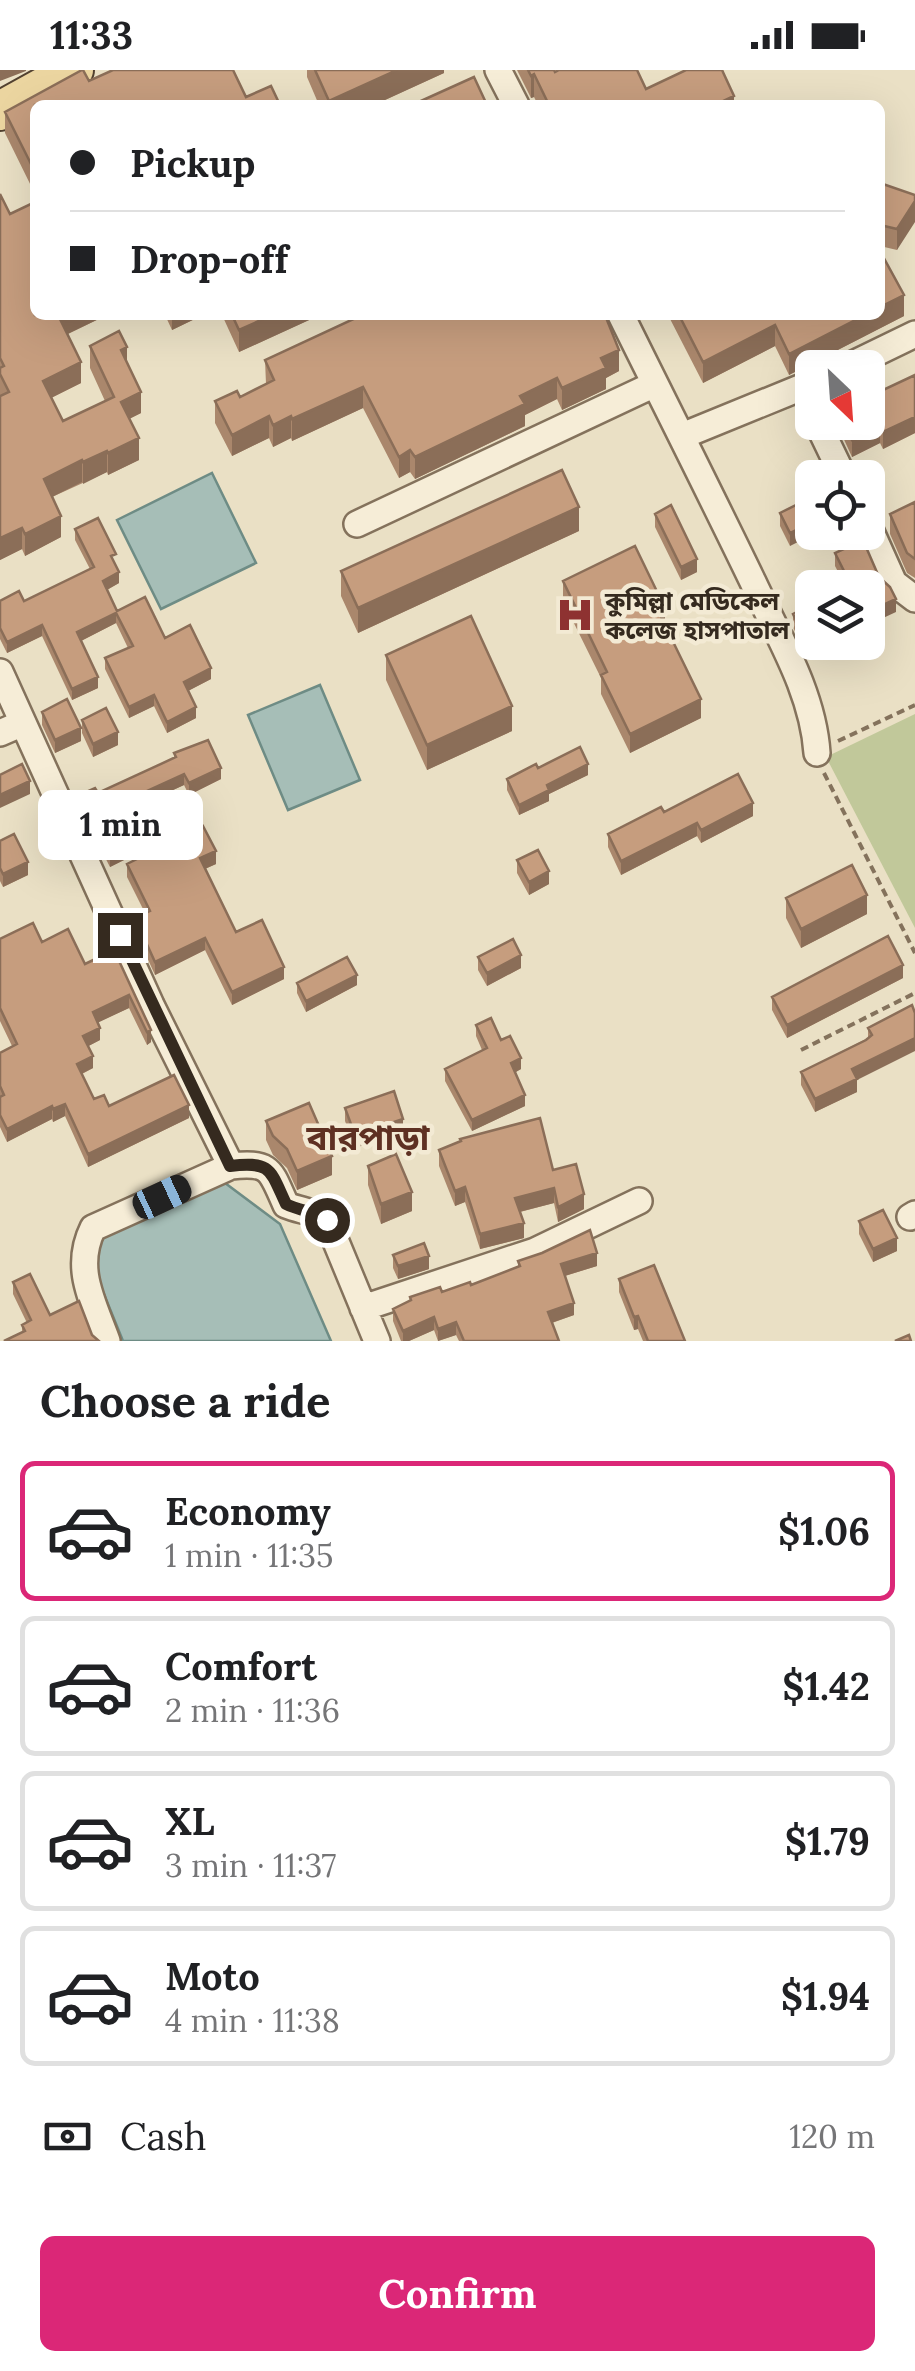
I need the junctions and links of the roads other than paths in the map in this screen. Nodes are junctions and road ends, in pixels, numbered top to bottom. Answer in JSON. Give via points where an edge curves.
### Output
{"nodes":[{"id":1,"x":74,"y":70,"type":"edge"},
{"id":2,"x":498,"y":70,"type":"edge"},
{"id":3,"x":513,"y":100,"type":"edge"},
{"id":4,"x":0,"y":111,"type":"edge"},
{"id":5,"x":624,"y":320,"type":"edge"},
{"id":6,"x":915,"y":334,"type":"edge"},
{"id":7,"x":882,"y":350,"type":"edge"},
{"id":8,"x":656,"y":384,"type":"junction"},
{"id":9,"x":795,"y":390,"type":"edge"},
{"id":10,"x":682,"y":436,"type":"junction"},
{"id":11,"x":357,"y":524,"type":"dead end"},
{"id":12,"x":879,"y":550,"type":"edge"},
{"id":13,"x":915,"y":599,"type":"edge"},
{"id":14,"x":0,"y":672,"type":"edge"},
{"id":15,"x":11,"y":728,"type":"edge"},
{"id":16,"x":818,"y":752,"type":"road end"},
{"id":17,"x":230,"y":1166,"type":"junction"},
{"id":18,"x":639,"y":1201,"type":"dead end"},
{"id":19,"x":363,"y":1308,"type":"junction"},
{"id":20,"x":107,"y":1341,"type":"edge"},
{"id":21,"x":377,"y":1341,"type":"edge"}],
"edges":[{"from":1,"to":4,"type":"main road"},
{"from":2,"to":3,"type":"street"},
{"from":5,"to":8,"type":"street"},
{"from":6,"to":7,"type":"street"},
{"from":8,"to":10,"type":"street"},
{"from":8,"to":11,"type":"street"},
{"from":9,"to":10,"type":"street"},
{"from":10,"to":16,"type":"street","via":[[806,699]]},
{"from":12,"to":13,"type":"street","via":[[894,583]]},
{"from":14,"to":15,"type":"street"},
{"from":15,"to":17,"type":"street"},
{"from":17,"to":19,"type":"street","via":[[256,1163],[272,1174],[286,1204],[327,1220]]},
{"from":17,"to":20,"type":"street","via":[[94,1228],[83,1267]]},
{"from":18,"to":19,"type":"street","via":[[535,1251]]},
{"from":19,"to":21,"type":"street"}]}
